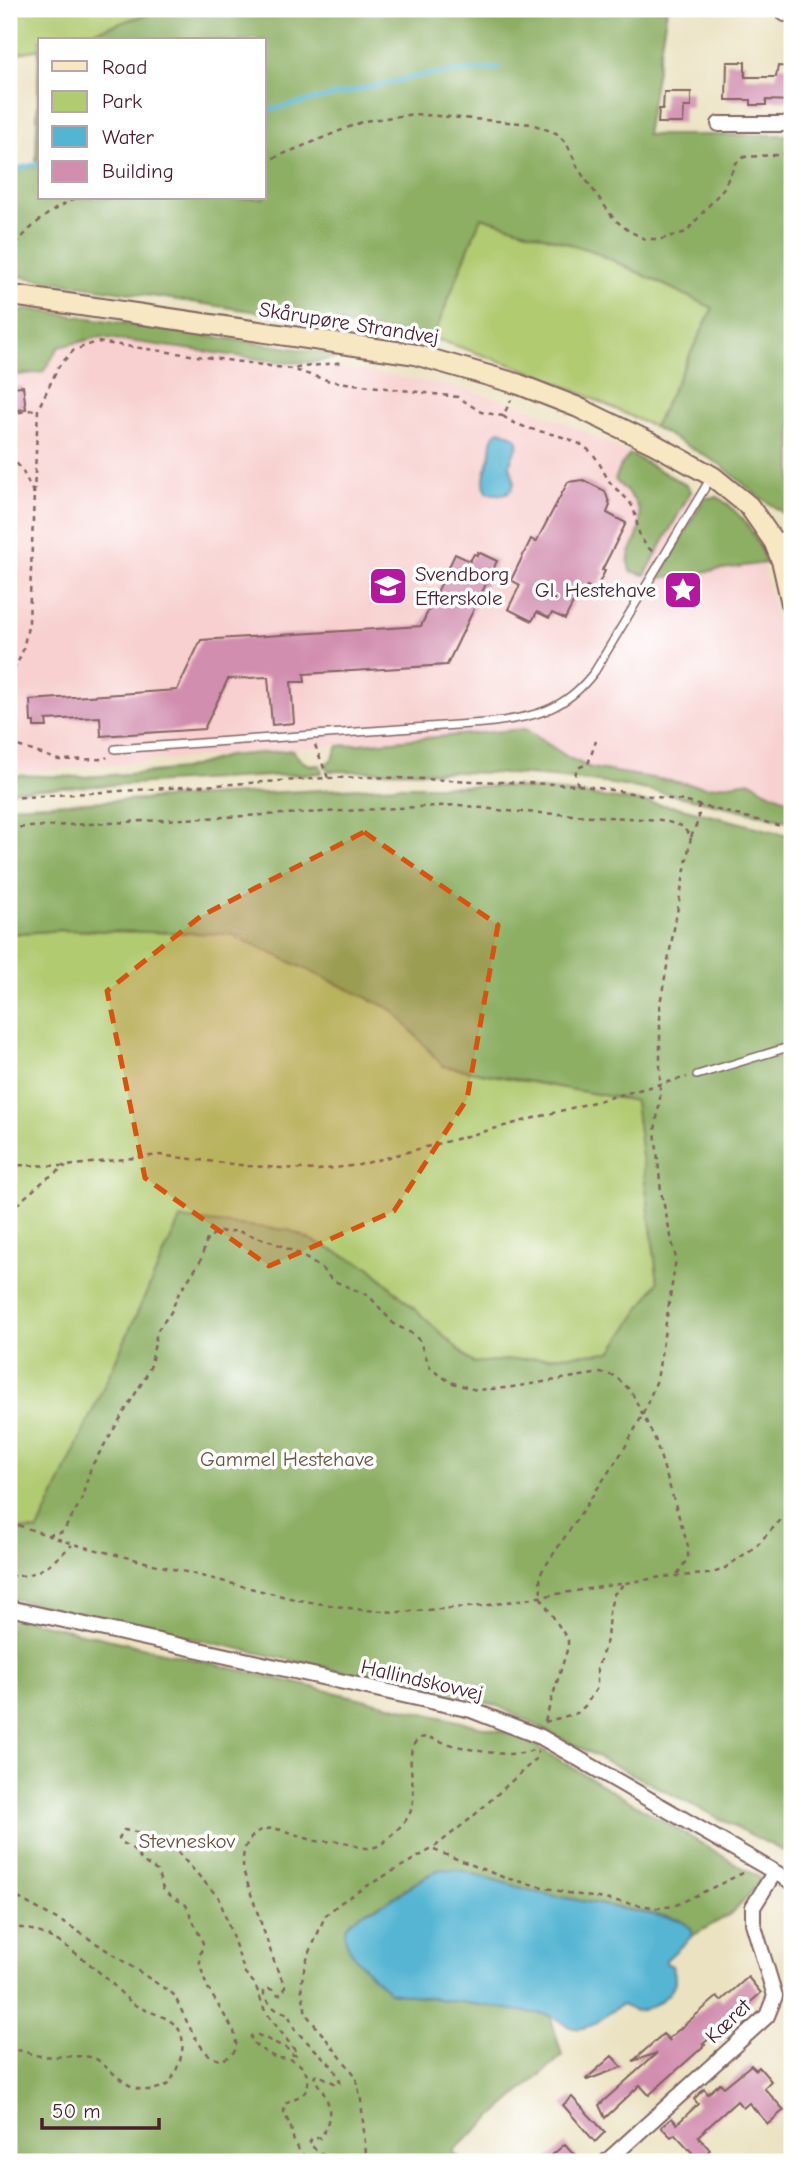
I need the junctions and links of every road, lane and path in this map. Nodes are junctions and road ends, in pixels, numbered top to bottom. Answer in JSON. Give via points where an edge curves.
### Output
{"nodes":[{"id":1,"x":719,"y":124,"type":"dead end"},
{"id":2,"x":792,"y":124,"type":"edge"},
{"id":3,"x":792,"y":154,"type":"edge"},
{"id":4,"x":266,"y":161,"type":"edge"},
{"id":5,"x":72,"y":200,"type":"edge"},
{"id":6,"x":9,"y":253,"type":"edge"},
{"id":7,"x":9,"y":295,"type":"edge"},
{"id":8,"x":345,"y":362,"type":"dead end"},
{"id":9,"x":291,"y":369,"type":"junction"},
{"id":10,"x":518,"y":384,"type":"junction"},
{"id":11,"x":38,"y":409,"type":"junction"},
{"id":12,"x":9,"y":414,"type":"edge"},
{"id":13,"x":503,"y":416,"type":"junction"},
{"id":14,"x":9,"y":456,"type":"edge"},
{"id":15,"x":712,"y":476,"type":"junction"},
{"id":16,"x":34,"y":494,"type":"junction"},
{"id":17,"x":783,"y":539,"type":"edge"},
{"id":18,"x":662,"y":559,"type":"junction"},
{"id":19,"x":792,"y":606,"type":"edge"},
{"id":20,"x":9,"y":678,"type":"edge"},
{"id":21,"x":311,"y":734,"type":"junction"},
{"id":22,"x":596,"y":741,"type":"dead end"},
{"id":23,"x":9,"y":743,"type":"edge"},
{"id":24,"x":115,"y":749,"type":"joint"},
{"id":25,"x":328,"y":778,"type":"junction"},
{"id":26,"x":578,"y":785,"type":"junction"},
{"id":27,"x":9,"y":798,"type":"edge"},
{"id":28,"x":698,"y":804,"type":"junction"},
{"id":29,"x":9,"y":828,"type":"edge"},
{"id":30,"x":792,"y":829,"type":"edge"},
{"id":31,"x":691,"y":837,"type":"junction"},
{"id":32,"x":792,"y":1046,"type":"edge"},
{"id":33,"x":697,"y":1075,"type":"joint"},
{"id":34,"x":660,"y":1083,"type":"junction"},
{"id":35,"x":9,"y":1165,"type":"edge"},
{"id":36,"x":66,"y":1166,"type":"junction"},
{"id":37,"x":9,"y":1211,"type":"edge"},
{"id":38,"x":642,"y":1416,"type":"junction"},
{"id":39,"x":792,"y":1508,"type":"edge"},
{"id":40,"x":9,"y":1522,"type":"edge"},
{"id":41,"x":48,"y":1535,"type":"junction"},
{"id":42,"x":73,"y":1544,"type":"junction"},
{"id":43,"x":9,"y":1575,"type":"edge"},
{"id":44,"x":676,"y":1576,"type":"junction"},
{"id":45,"x":624,"y":1583,"type":"junction"},
{"id":46,"x":541,"y":1598,"type":"junction"},
{"id":47,"x":9,"y":1608,"type":"edge"},
{"id":48,"x":541,"y":1737,"type":"junction"},
{"id":49,"x":432,"y":1849,"type":"junction"},
{"id":50,"x":772,"y":1877,"type":"junction"},
{"id":51,"x":792,"y":1882,"type":"edge"},
{"id":52,"x":9,"y":1893,"type":"edge"},
{"id":53,"x":9,"y":1928,"type":"edge"},
{"id":54,"x":9,"y":2051,"type":"edge"},
{"id":55,"x":9,"y":2152,"type":"edge"},
{"id":56,"x":68,"y":2162,"type":"edge"},
{"id":57,"x":312,"y":2162,"type":"edge"},
{"id":58,"x":332,"y":2162,"type":"edge"},
{"id":59,"x":370,"y":2162,"type":"edge"},
{"id":60,"x":606,"y":2162,"type":"edge"}],
"edges":[{"from":1,"to":2,"type":"street"},
{"from":3,"to":4,"type":"path","via":[[744,157],[686,232],[662,239],[645,239],[614,219],[579,170],[567,144],[556,133],[532,124],[414,114],[364,121]]},
{"from":5,"to":6,"type":"path","via":[[31,226]]},
{"from":7,"to":10,"type":"street","name":"Skårupøre Strandvej","via":[[414,354]]},
{"from":8,"to":9,"type":"path"},
{"from":9,"to":11,"type":"path","via":[[97,342],[74,350],[59,366]]},
{"from":9,"to":13,"type":"path","via":[[330,381],[458,397],[481,412]]},
{"from":10,"to":13,"type":"path"},
{"from":10,"to":15,"type":"street","name":"Skårupøre Strandvej","via":[[577,407]]},
{"from":11,"to":12,"type":"path"},
{"from":11,"to":16,"type":"path"},
{"from":13,"to":18,"type":"path","via":[[581,444],[630,503],[637,531]]},
{"from":14,"to":16,"type":"path"},
{"from":15,"to":17,"type":"street","name":"Skårupøre Strandvej"},
{"from":15,"to":18,"type":"lane"},
{"from":16,"to":20,"type":"path","via":[[29,622],[22,654]]},
{"from":17,"to":19,"type":"street","name":"Skårupøre Strandvej","via":[[782,562]]},
{"from":18,"to":21,"type":"lane","via":[[596,671],[566,701],[545,712],[485,723]]},
{"from":21,"to":24,"type":"lane"},
{"from":21,"to":25,"type":"path"},
{"from":22,"to":26,"type":"path","via":[[588,764],[577,768]]},
{"from":23,"to":24,"type":"path","via":[[59,760],[105,759]]},
{"from":25,"to":26,"type":"path"},
{"from":25,"to":27,"type":"path"},
{"from":26,"to":28,"type":"path"},
{"from":28,"to":30,"type":"path"},
{"from":28,"to":31,"type":"path","via":[[699,819]]},
{"from":29,"to":31,"type":"path","via":[[459,805],[661,820],[682,826]]},
{"from":31,"to":34,"type":"path","via":[[660,1004]]},
{"from":32,"to":33,"type":"lane"},
{"from":33,"to":34,"type":"path"},
{"from":34,"to":36,"type":"path","via":[[359,1165],[318,1170],[159,1155]]},
{"from":34,"to":38,"type":"path","via":[[655,1130],[661,1192],[676,1259],[657,1380]]},
{"from":35,"to":36,"type":"path"},
{"from":36,"to":37,"type":"path"},
{"from":38,"to":41,"type":"path","via":[[631,1391],[609,1373],[476,1390],[450,1382],[432,1369],[419,1340],[394,1324],[363,1292],[332,1280],[322,1269],[273,1242],[237,1231],[217,1231],[207,1240],[200,1262],[157,1331],[146,1376],[91,1467],[81,1501],[64,1532]]},
{"from":38,"to":44,"type":"path","via":[[655,1439],[688,1546],[688,1559]]},
{"from":38,"to":46,"type":"path","via":[[540,1574]]},
{"from":39,"to":44,"type":"path","via":[[755,1547],[722,1570]]},
{"from":40,"to":41,"type":"path"},
{"from":41,"to":42,"type":"path"},
{"from":42,"to":43,"type":"path","via":[[31,1576]]},
{"from":42,"to":46,"type":"path","via":[[298,1600],[362,1610],[399,1612]]},
{"from":44,"to":45,"type":"path"},
{"from":45,"to":46,"type":"path"},
{"from":45,"to":46,"type":"path","via":[[614,1594],[609,1612],[597,1688],[577,1713],[545,1722],[568,1640]]},
{"from":47,"to":48,"type":"street","name":"Hallindskovvej","via":[[471,1710]]},
{"from":48,"to":49,"type":"path","via":[[537,1758]]},
{"from":48,"to":50,"type":"street","name":"Hallindskovvej","via":[[724,1841]]},
{"from":48,"to":58,"type":"path","via":[[530,1752],[511,1754],[419,1738],[410,1754],[414,1780],[411,1811],[376,1847],[318,1841],[269,1829],[259,1830],[247,1843],[244,1873],[285,1986],[279,1995],[264,1990],[264,1997],[288,2014],[295,2030],[333,2067],[340,2081],[336,2084],[319,2075],[314,2079],[331,2108],[324,2134],[309,2144]]},
{"from":49,"to":50,"type":"path","via":[[505,1878],[658,1908],[674,1906],[744,1873]]},
{"from":49,"to":59,"type":"path","via":[[325,1916],[305,1964],[301,1986],[306,2014],[355,2075]]},
{"from":50,"to":51,"type":"street","name":"Hallindskovvej"},
{"from":50,"to":60,"type":"street","name":"Kæret","via":[[753,1907],[753,1923],[775,1996],[767,2016]]},
{"from":52,"to":57,"type":"path","via":[[73,1928],[173,1994],[197,2043],[217,2060],[225,2059],[237,2048],[234,2031],[207,1987],[200,1956],[203,1943],[186,1905],[163,1889],[157,1871],[119,1838],[124,1830],[138,1832],[172,1846],[219,1898],[245,1973],[255,1984],[265,2011],[297,2053],[256,2034],[251,2036],[251,2041],[276,2057],[297,2062],[307,2076],[306,2091],[285,2104],[284,2112],[294,2142]]},
{"from":53,"to":54,"type":"path","via":[[51,1936],[135,2005],[170,2021],[182,2038],[181,2059],[169,2084],[149,2091],[129,2087],[96,2059]]},
{"from":55,"to":56,"type":"path","via":[[49,2154]]}]}
